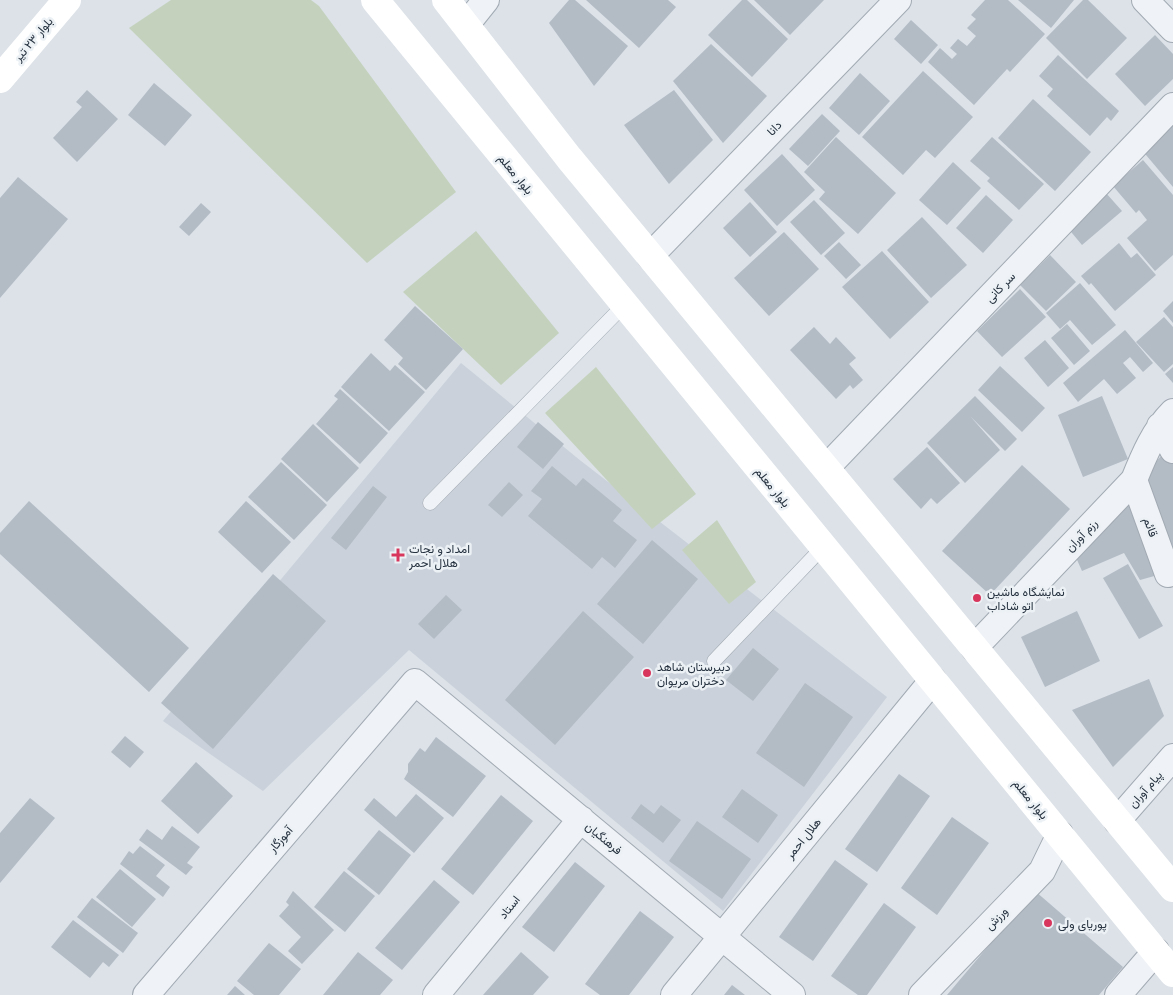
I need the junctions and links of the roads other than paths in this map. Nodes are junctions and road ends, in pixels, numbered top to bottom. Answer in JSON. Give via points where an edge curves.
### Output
{"nodes":[{"id":1,"x":67,"y":0,"type":"edge"},
{"id":2,"x":375,"y":0,"type":"edge"},
{"id":3,"x":446,"y":0,"type":"edge"},
{"id":4,"x":486,"y":0,"type":"edge"},
{"id":5,"x":898,"y":0,"type":"edge"},
{"id":6,"x":1145,"y":0,"type":"edge"},
{"id":7,"x":466,"y":24,"type":"junction"},
{"id":8,"x":1173,"y":29,"type":"edge"},
{"id":9,"x":0,"y":79,"type":"edge"},
{"id":10,"x":1173,"y":106,"type":"edge"},
{"id":11,"x":650,"y":256,"type":"junction"},
{"id":12,"x":624,"y":305,"type":"junction"},
{"id":13,"x":1166,"y":419,"type":"edge"},
{"id":14,"x":1173,"y":450,"type":"edge"},
{"id":15,"x":827,"y":467,"type":"junction"},
{"id":16,"x":1134,"y":480,"type":"junction"},
{"id":17,"x":430,"y":504,"type":"dead end"},
{"id":18,"x":822,"y":547,"type":"junction"},
{"id":19,"x":1168,"y":574,"type":"dead end"},
{"id":20,"x":974,"y":648,"type":"junction"},
{"id":21,"x":714,"y":660,"type":"dead end"},
{"id":22,"x":933,"y":680,"type":"junction"},
{"id":23,"x":415,"y":682,"type":"joint"},
{"id":24,"x":1173,"y":756,"type":"edge"},
{"id":25,"x":581,"y":819,"type":"junction"},
{"id":26,"x":1117,"y":821,"type":"junction"},
{"id":27,"x":1060,"y":834,"type":"junction"},
{"id":28,"x":1173,"y":888,"type":"edge"},
{"id":29,"x":722,"y":936,"type":"junction"},
{"id":30,"x":1156,"y":951,"type":"junction"},
{"id":31,"x":1173,"y":973,"type":"edge"},
{"id":32,"x":146,"y":995,"type":"edge"},
{"id":33,"x":436,"y":995,"type":"edge"},
{"id":34,"x":674,"y":995,"type":"edge"},
{"id":35,"x":792,"y":995,"type":"edge"},
{"id":36,"x":922,"y":995,"type":"edge"},
{"id":37,"x":1118,"y":995,"type":"edge"}],
"edges":[{"from":1,"to":9,"type":"main road","name":"بلوار ۲۳ تیر"},
{"from":2,"to":12,"type":"main road","name":"بلوار معلم"},
{"from":3,"to":7,"type":"main road"},
{"from":4,"to":7,"type":"street"},
{"from":5,"to":11,"type":"street","name":"دانا"},
{"from":6,"to":8,"type":"street"},
{"from":7,"to":11,"type":"main road","via":[[569,158]]},
{"from":10,"to":15,"type":"street","name":"سر کانی"},
{"from":11,"to":15,"type":"main road"},
{"from":12,"to":17,"type":"lane"},
{"from":12,"to":18,"type":"main road","name":"بلوار معلم"},
{"from":13,"to":14,"type":"street"},
{"from":13,"to":16,"type":"street","name":"رزم آوران"},
{"from":15,"to":20,"type":"main road"},
{"from":16,"to":19,"type":"street","name":"قائم"},
{"from":16,"to":20,"type":"street","name":"رزم آوران"},
{"from":18,"to":21,"type":"lane"},
{"from":18,"to":22,"type":"main road","name":"بلوار معلم"},
{"from":20,"to":26,"type":"main road"},
{"from":22,"to":27,"type":"main road","name":"بلوار معلم"},
{"from":22,"to":29,"type":"street","name":"هلال احمر"},
{"from":23,"to":25,"type":"street","name":"فرهنگیان"},
{"from":23,"to":32,"type":"street","name":"آموزگار"},
{"from":24,"to":26,"type":"street","name":"پیام آوران"},
{"from":25,"to":29,"type":"street","name":"فرهنگیان"},
{"from":25,"to":33,"type":"street","name":"استاد"},
{"from":26,"to":28,"type":"main road"},
{"from":27,"to":30,"type":"main road","name":"بلوار معلم"},
{"from":27,"to":36,"type":"street","name":"ورزش","via":[[1042,871]]},
{"from":29,"to":34,"type":"street","name":"هلال احمر"},
{"from":29,"to":35,"type":"street","name":"فرهنگیان"},
{"from":30,"to":31,"type":"main road","name":"بلوار معلم"},
{"from":30,"to":37,"type":"street"}]}
